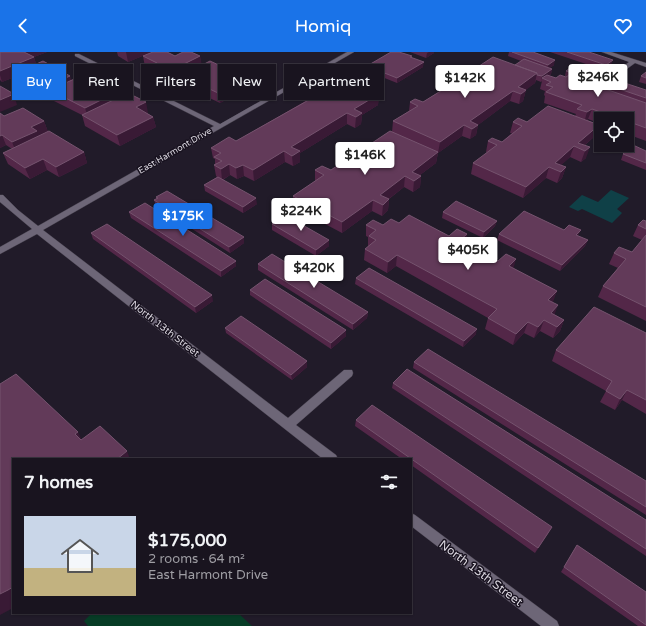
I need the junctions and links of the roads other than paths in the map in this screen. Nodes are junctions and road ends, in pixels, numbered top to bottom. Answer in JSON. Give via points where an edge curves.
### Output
{"nodes":[{"id":1,"x":351,"y":52,"type":"edge"},
{"id":2,"x":605,"y":52,"type":"edge"},
{"id":3,"x":77,"y":55,"type":"dead end"},
{"id":4,"x":634,"y":61,"type":"junction"},
{"id":5,"x":646,"y":65,"type":"edge"},
{"id":6,"x":611,"y":78,"type":"edge"},
{"id":7,"x":219,"y":126,"type":"junction"},
{"id":8,"x":0,"y":197,"type":"edge"},
{"id":9,"x":38,"y":229,"type":"junction"},
{"id":10,"x":0,"y":251,"type":"edge"},
{"id":11,"x":348,"y":373,"type":"dead end"},
{"id":12,"x":288,"y":425,"type":"junction"},
{"id":13,"x":331,"y":458,"type":"edge"},
{"id":14,"x":412,"y":520,"type":"edge"},
{"id":15,"x":552,"y":626,"type":"edge"}],
"edges":[{"from":1,"to":7,"type":"street","name":"East Harmont Drive"},
{"from":2,"to":4,"type":"street"},
{"from":3,"to":7,"type":"street"},
{"from":4,"to":5,"type":"street"},
{"from":4,"to":6,"type":"street"},
{"from":7,"to":9,"type":"street","name":"East Harmont Drive"},
{"from":8,"to":9,"type":"street","name":"North 13th Street"},
{"from":9,"to":10,"type":"street","name":"East Harmont Drive"},
{"from":9,"to":12,"type":"street","name":"North 13th Street"},
{"from":11,"to":12,"type":"street"},
{"from":12,"to":13,"type":"street","name":"North 13th Street"},
{"from":14,"to":15,"type":"street","name":"North 13th Street"}]}
